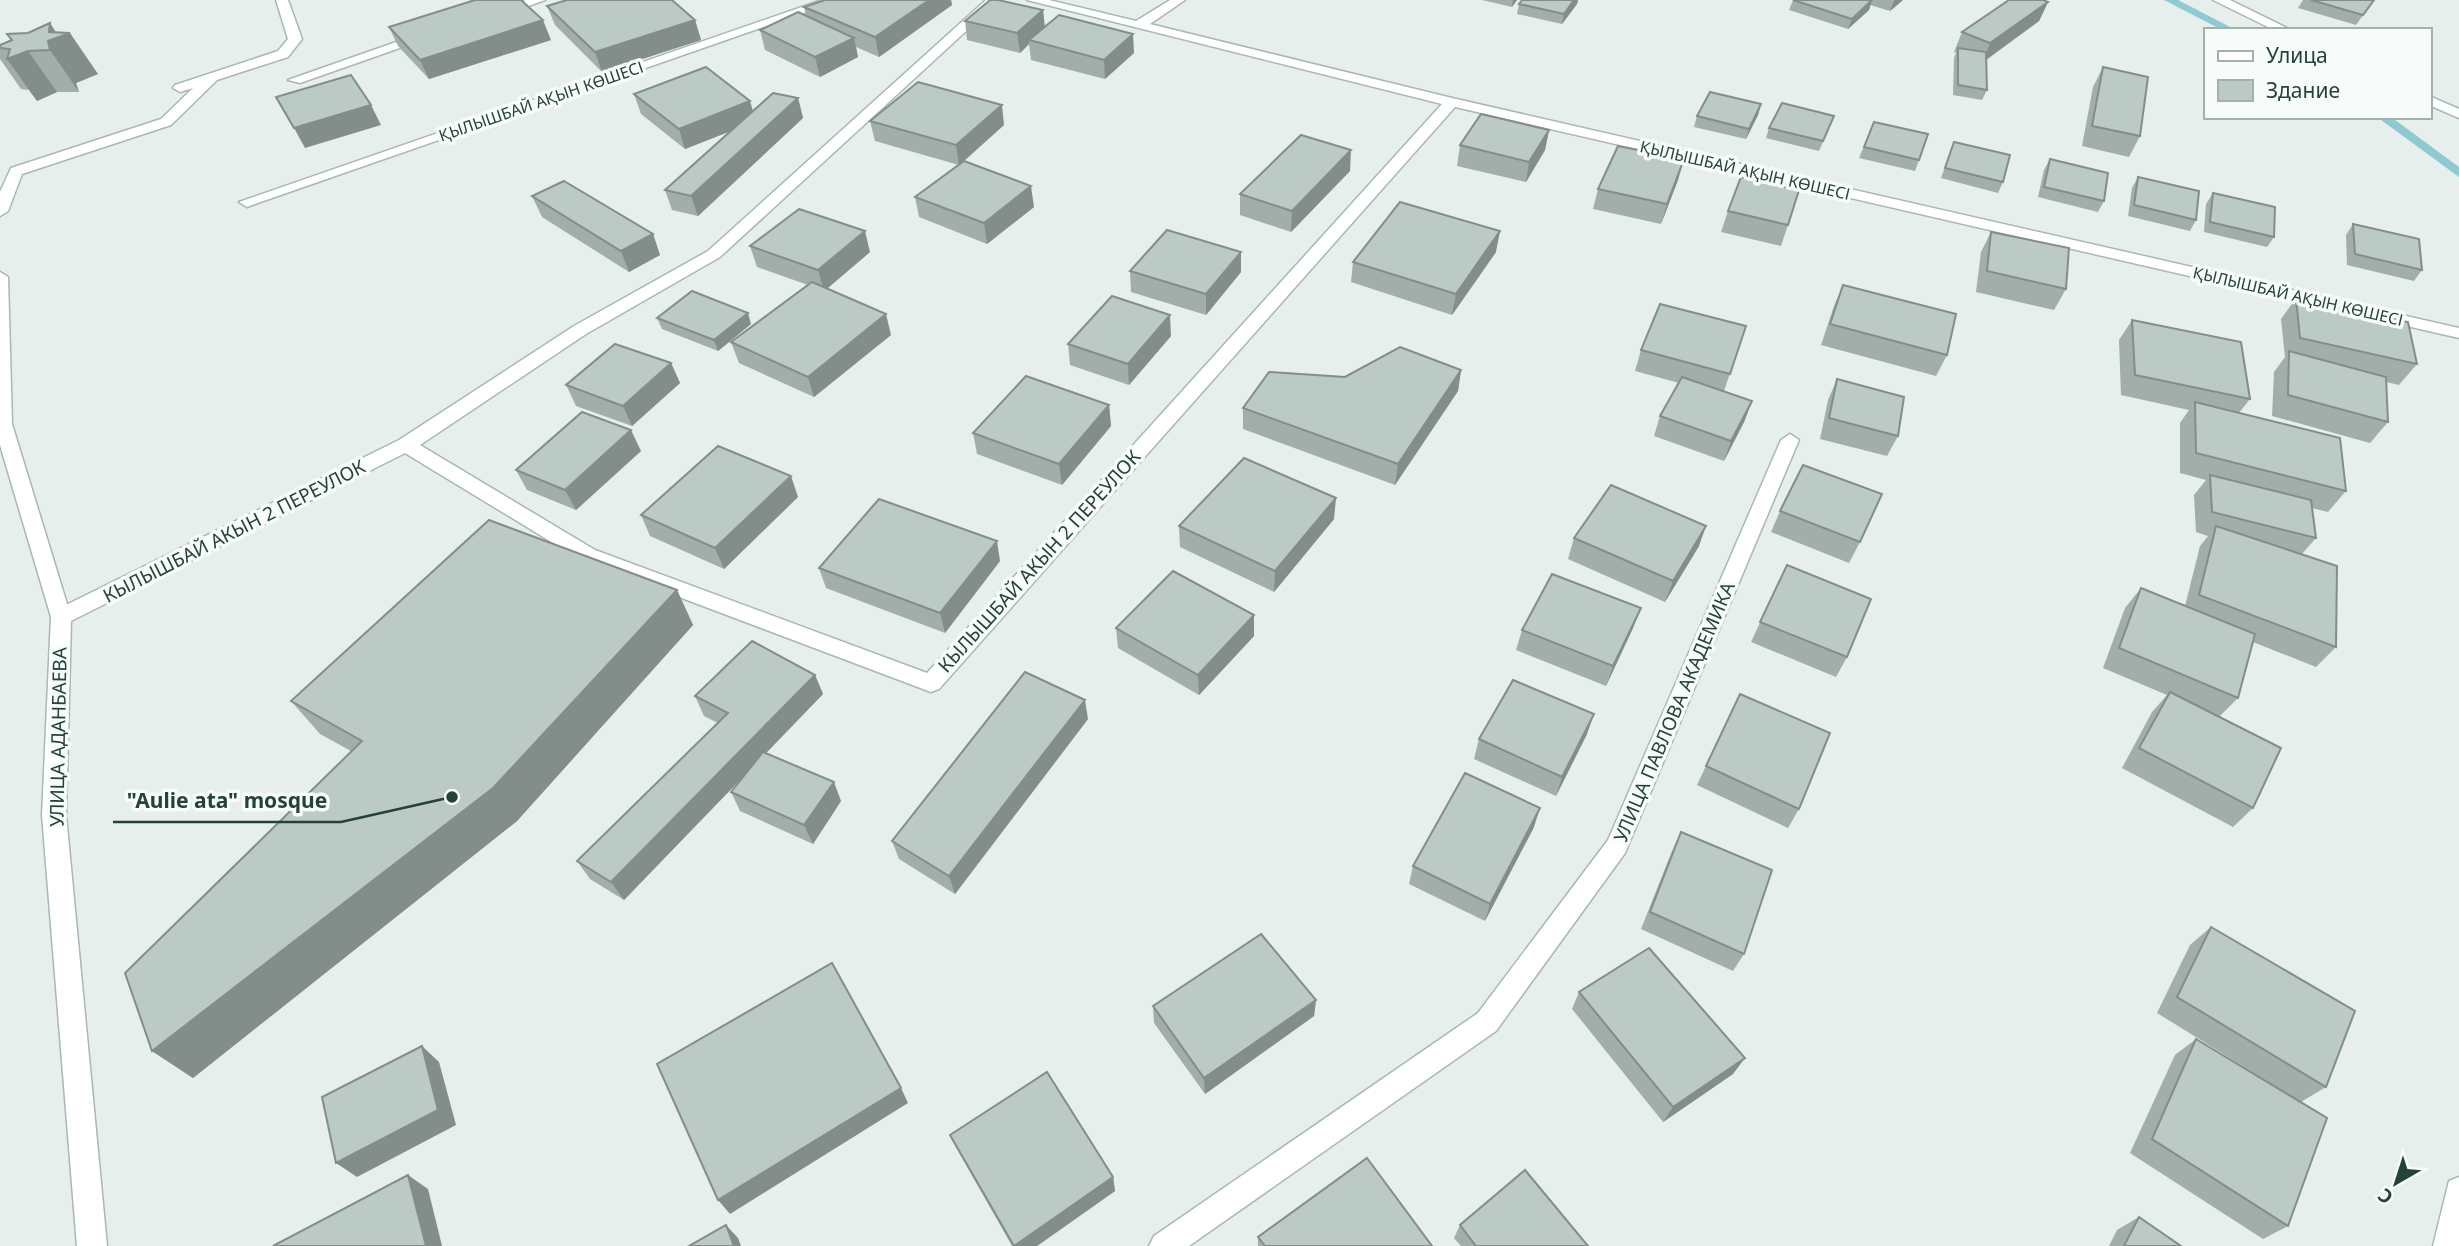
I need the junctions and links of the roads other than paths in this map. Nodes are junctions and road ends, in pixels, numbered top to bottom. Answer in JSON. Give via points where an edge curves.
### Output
{"nodes":[{"id":1,"x":282,"y":0,"type":"edge"},
{"id":2,"x":539,"y":0,"type":"edge"},
{"id":3,"x":835,"y":0,"type":"edge"},
{"id":4,"x":993,"y":0,"type":"edge"},
{"id":5,"x":1033,"y":0,"type":"edge"},
{"id":6,"x":1179,"y":0,"type":"edge"},
{"id":7,"x":2220,"y":0,"type":"edge"},
{"id":8,"x":487,"y":17,"type":"edge"},
{"id":9,"x":1138,"y":26,"type":"junction"},
{"id":10,"x":2281,"y":28,"type":"edge"},
{"id":11,"x":434,"y":33,"type":"edge"},
{"id":12,"x":211,"y":79,"type":"junction"},
{"id":13,"x":295,"y":79,"type":"dead end"},
{"id":14,"x":180,"y":88,"type":"dead end"},
{"id":15,"x":2431,"y":101,"type":"edge"},
{"id":16,"x":1452,"y":102,"type":"junction"},
{"id":17,"x":2459,"y":114,"type":"edge"},
{"id":18,"x":247,"y":202,"type":"dead end"},
{"id":19,"x":0,"y":211,"type":"edge"},
{"id":20,"x":0,"y":276,"type":"edge"},
{"id":21,"x":2459,"y":332,"type":"edge"},
{"id":22,"x":1790,"y":440,"type":"dead end"},
{"id":23,"x":406,"y":446,"type":"junction"},
{"id":24,"x":61,"y":617,"type":"junction"},
{"id":25,"x":2459,"y":1191,"type":"edge"},
{"id":26,"x":92,"y":1246,"type":"edge"},
{"id":27,"x":1164,"y":1246,"type":"edge"},
{"id":28,"x":2448,"y":1246,"type":"edge"}],
"edges":[{"from":1,"to":12,"type":"street","via":[[295,39],[283,54]]},
{"from":2,"to":8,"type":"street"},
{"from":3,"to":18,"type":"street","name":"ҚЫЛЫШБАЙ АҚЫН КӨШЕСІ"},
{"from":4,"to":23,"type":"street","name":"КЫЛЫШБАЙ АКЫН 2 ПЕРЕУЛОК","via":[[715,254],[580,330]]},
{"from":5,"to":9,"type":"street","name":"ҚЫЛЫШБАЙ АҚЫН КӨШЕСІ"},
{"from":6,"to":9,"type":"street"},
{"from":7,"to":10,"type":"street"},
{"from":9,"to":16,"type":"street","name":"ҚЫЛЫШБАЙ АҚЫН КӨШЕСІ"},
{"from":11,"to":13,"type":"street"},
{"from":12,"to":14,"type":"street"},
{"from":12,"to":19,"type":"street","via":[[166,122],[16,172]]},
{"from":15,"to":17,"type":"street"},
{"from":16,"to":21,"type":"street","name":"ҚЫЛЫШБАЙ АҚЫН КӨШЕСІ"},
{"from":16,"to":23,"type":"street","name":"КЫЛЫШБАЙ АКЫН 2 ПЕРЕУЛОК","via":[[931,683],[588,555]]},
{"from":20,"to":24,"type":"street","name":"УЛИЦА АДАНБАЕВА","via":[[3,424]]},
{"from":22,"to":27,"type":"street","name":"УЛИЦА ПАВЛОВА АКАДЕМИКА","via":[[1617,846],[1487,1022]]},
{"from":23,"to":24,"type":"street","name":"КЫЛЫШБАЙ АКЫН 2 ПЕРЕУЛОК"},
{"from":24,"to":26,"type":"street","name":"УЛИЦА АДАНБАЕВА","via":[[54,815]]},
{"from":25,"to":28,"type":"street"}]}
